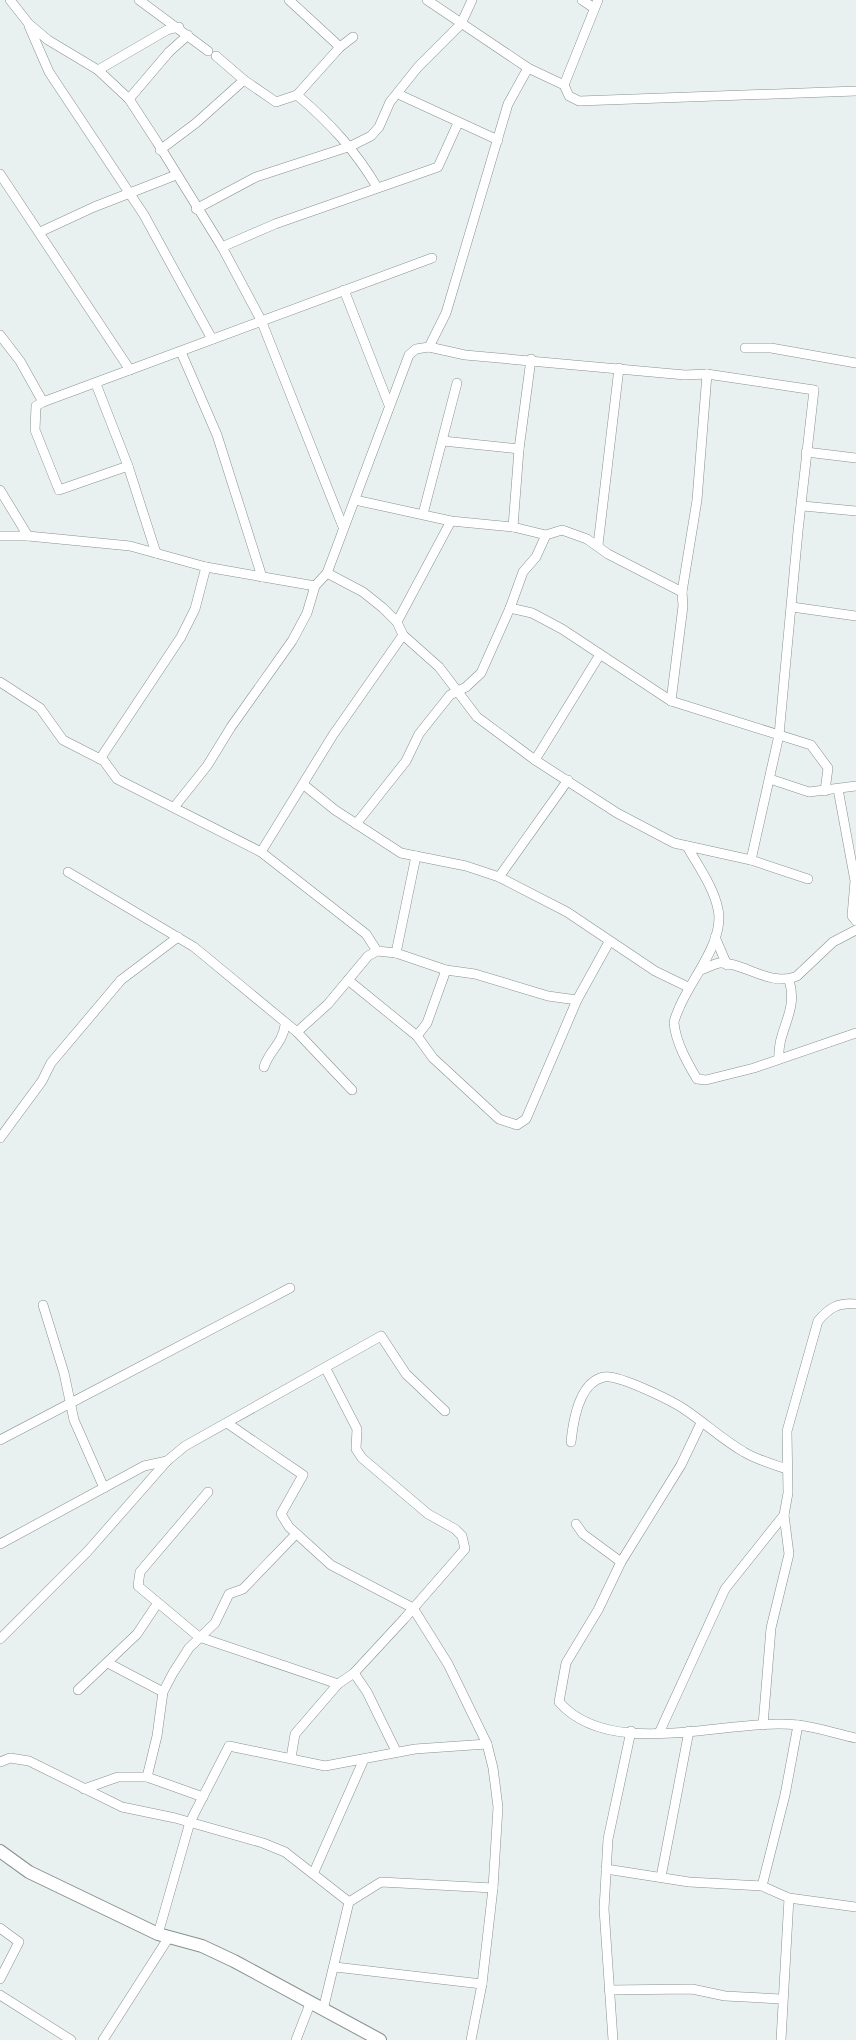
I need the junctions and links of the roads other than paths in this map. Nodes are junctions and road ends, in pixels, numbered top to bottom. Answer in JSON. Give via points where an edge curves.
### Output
{"nodes":[{"id":1,"x":10,"y":0,"type":"edge"},
{"id":2,"x":139,"y":0,"type":"edge"},
{"id":3,"x":289,"y":0,"type":"edge"},
{"id":4,"x":427,"y":0,"type":"edge"},
{"id":5,"x":472,"y":0,"type":"edge"},
{"id":6,"x":582,"y":0,"type":"edge"},
{"id":7,"x":596,"y":4,"type":"edge"},
{"id":8,"x":29,"y":24,"type":"junction"},
{"id":9,"x":461,"y":24,"type":"junction"},
{"id":10,"x":179,"y":27,"type":"junction"},
{"id":11,"x":188,"y":35,"type":"junction"},
{"id":12,"x":353,"y":37,"type":"dead end"},
{"id":13,"x":340,"y":46,"type":"junction"},
{"id":14,"x":528,"y":68,"type":"junction"},
{"id":15,"x":98,"y":70,"type":"junction"},
{"id":16,"x":244,"y":80,"type":"junction"},
{"id":17,"x":564,"y":85,"type":"junction"},
{"id":18,"x":856,"y":91,"type":"edge"},
{"id":19,"x":398,"y":94,"type":"junction"},
{"id":20,"x":297,"y":95,"type":"junction"},
{"id":21,"x":129,"y":99,"type":"junction"},
{"id":22,"x":458,"y":123,"type":"junction"},
{"id":23,"x":498,"y":140,"type":"junction"},
{"id":24,"x":351,"y":147,"type":"junction"},
{"id":25,"x":160,"y":150,"type":"junction"},
{"id":26,"x":0,"y":174,"type":"edge"},
{"id":27,"x":176,"y":175,"type":"junction"},
{"id":28,"x":377,"y":187,"type":"junction"},
{"id":29,"x":129,"y":193,"type":"junction"},
{"id":30,"x":196,"y":209,"type":"junction"},
{"id":31,"x":40,"y":232,"type":"junction"},
{"id":32,"x":222,"y":247,"type":"junction"},
{"id":33,"x":432,"y":258,"type":"dead end"},
{"id":34,"x":344,"y":290,"type":"junction"},
{"id":35,"x":261,"y":320,"type":"junction"},
{"id":36,"x":0,"y":335,"type":"edge"},
{"id":37,"x":213,"y":339,"type":"junction"},
{"id":38,"x":429,"y":346,"type":"junction"},
{"id":39,"x":745,"y":348,"type":"dead end"},
{"id":40,"x":181,"y":352,"type":"junction"},
{"id":41,"x":531,"y":359,"type":"junction"},
{"id":42,"x":856,"y":363,"type":"edge"},
{"id":43,"x":619,"y":368,"type":"junction"},
{"id":44,"x":130,"y":370,"type":"junction"},
{"id":45,"x":707,"y":374,"type":"junction"},
{"id":46,"x":457,"y":383,"type":"dead end"},
{"id":47,"x":96,"y":384,"type":"junction"},
{"id":48,"x":43,"y":402,"type":"junction"},
{"id":49,"x":388,"y":405,"type":"junction"},
{"id":50,"x":443,"y":441,"type":"junction"},
{"id":51,"x":519,"y":449,"type":"junction"},
{"id":52,"x":806,"y":452,"type":"junction"},
{"id":53,"x":856,"y":458,"type":"edge"},
{"id":54,"x":128,"y":466,"type":"junction"},
{"id":55,"x":0,"y":490,"type":"edge"},
{"id":56,"x":355,"y":500,"type":"junction"},
{"id":57,"x":803,"y":506,"type":"junction"},
{"id":58,"x":856,"y":511,"type":"edge"},
{"id":59,"x":423,"y":514,"type":"junction"},
{"id":60,"x":451,"y":521,"type":"junction"},
{"id":61,"x":343,"y":527,"type":"junction"},
{"id":62,"x":513,"y":527,"type":"junction"},
{"id":63,"x":546,"y":535,"type":"junction"},
{"id":64,"x":0,"y":536,"type":"edge"},
{"id":65,"x":28,"y":536,"type":"junction"},
{"id":66,"x":598,"y":545,"type":"junction"},
{"id":67,"x":156,"y":553,"type":"junction"},
{"id":68,"x":206,"y":567,"type":"junction"},
{"id":69,"x":327,"y":573,"type":"junction"},
{"id":70,"x":262,"y":577,"type":"junction"},
{"id":71,"x":315,"y":586,"type":"junction"},
{"id":72,"x":682,"y":592,"type":"junction"},
{"id":73,"x":792,"y":607,"type":"junction"},
{"id":74,"x":510,"y":608,"type":"junction"},
{"id":75,"x":856,"y":616,"type":"edge"},
{"id":76,"x":397,"y":622,"type":"junction"},
{"id":77,"x":403,"y":635,"type":"junction"},
{"id":78,"x":599,"y":656,"type":"junction"},
{"id":79,"x":0,"y":682,"type":"edge"},
{"id":80,"x":456,"y":692,"type":"junction"},
{"id":81,"x":671,"y":701,"type":"junction"},
{"id":82,"x":779,"y":735,"type":"junction"},
{"id":83,"x":100,"y":759,"type":"junction"},
{"id":84,"x":535,"y":760,"type":"junction"},
{"id":85,"x":770,"y":779,"type":"junction"},
{"id":86,"x":568,"y":780,"type":"junction"},
{"id":87,"x":303,"y":785,"type":"junction"},
{"id":88,"x":856,"y":786,"type":"edge"},
{"id":89,"x":838,"y":789,"type":"junction"},
{"id":90,"x":825,"y":792,"type":"junction"},
{"id":91,"x":176,"y":806,"type":"junction"},
{"id":92,"x":356,"y":824,"type":"junction"},
{"id":93,"x":687,"y":846,"type":"junction"},
{"id":94,"x":261,"y":852,"type":"junction"},
{"id":95,"x":416,"y":856,"type":"junction"},
{"id":96,"x":751,"y":860,"type":"junction"},
{"id":97,"x":68,"y":872,"type":"dead end"},
{"id":98,"x":499,"y":877,"type":"junction"},
{"id":99,"x":808,"y":879,"type":"dead end"},
{"id":100,"x":856,"y":921,"type":"edge"},
{"id":101,"x":856,"y":930,"type":"edge"},
{"id":102,"x":178,"y":937,"type":"junction"},
{"id":103,"x":715,"y":937,"type":"junction"},
{"id":104,"x":609,"y":942,"type":"junction"},
{"id":105,"x":377,"y":951,"type":"junction"},
{"id":106,"x":396,"y":953,"type":"junction"},
{"id":107,"x":727,"y":965,"type":"junction"},
{"id":108,"x":446,"y":970,"type":"junction"},
{"id":109,"x":701,"y":970,"type":"junction"},
{"id":110,"x":348,"y":980,"type":"junction"},
{"id":111,"x":789,"y":980,"type":"junction"},
{"id":112,"x":688,"y":987,"type":"junction"},
{"id":113,"x":577,"y":1000,"type":"junction"},
{"id":114,"x":285,"y":1025,"type":"junction"},
{"id":115,"x":297,"y":1032,"type":"junction"},
{"id":116,"x":856,"y":1033,"type":"edge"},
{"id":117,"x":417,"y":1036,"type":"junction"},
{"id":118,"x":779,"y":1059,"type":"junction"},
{"id":119,"x":264,"y":1067,"type":"dead end"},
{"id":120,"x":352,"y":1090,"type":"dead end"},
{"id":121,"x":0,"y":1138,"type":"edge"},
{"id":122,"x":290,"y":1288,"type":"dead end"},
{"id":123,"x":856,"y":1304,"type":"edge"},
{"id":124,"x":43,"y":1305,"type":"dead end"},
{"id":125,"x":326,"y":1369,"type":"junction"},
{"id":126,"x":70,"y":1402,"type":"junction"},
{"id":127,"x":445,"y":1411,"type":"dead end"},
{"id":128,"x":227,"y":1423,"type":"junction"},
{"id":129,"x":700,"y":1423,"type":"junction"},
{"id":130,"x":0,"y":1440,"type":"edge"},
{"id":131,"x":571,"y":1442,"type":"dead end"},
{"id":132,"x":167,"y":1461,"type":"junction"},
{"id":133,"x":787,"y":1469,"type":"junction"},
{"id":134,"x":104,"y":1488,"type":"junction"},
{"id":135,"x":208,"y":1492,"type":"dead end"},
{"id":136,"x":784,"y":1515,"type":"junction"},
{"id":137,"x":576,"y":1524,"type":"dead end"},
{"id":138,"x":296,"y":1534,"type":"junction"},
{"id":139,"x":0,"y":1544,"type":"edge"},
{"id":140,"x":621,"y":1562,"type":"junction"},
{"id":141,"x":157,"y":1604,"type":"junction"},
{"id":142,"x":413,"y":1608,"type":"junction"},
{"id":143,"x":199,"y":1637,"type":"junction"},
{"id":144,"x":0,"y":1639,"type":"edge"},
{"id":145,"x":108,"y":1663,"type":"junction"},
{"id":146,"x":354,"y":1673,"type":"junction"},
{"id":147,"x":338,"y":1684,"type":"junction"},
{"id":148,"x":78,"y":1690,"type":"dead end"},
{"id":149,"x":163,"y":1692,"type":"junction"},
{"id":150,"x":763,"y":1725,"type":"junction"},
{"id":151,"x":798,"y":1725,"type":"junction"},
{"id":152,"x":631,"y":1731,"type":"junction"},
{"id":153,"x":689,"y":1731,"type":"junction"},
{"id":154,"x":658,"y":1733,"type":"junction"},
{"id":155,"x":856,"y":1738,"type":"edge"},
{"id":156,"x":487,"y":1744,"type":"junction"},
{"id":157,"x":396,"y":1751,"type":"junction"},
{"id":158,"x":291,"y":1758,"type":"junction"},
{"id":159,"x":364,"y":1759,"type":"junction"},
{"id":160,"x":0,"y":1762,"type":"edge"},
{"id":161,"x":147,"y":1777,"type":"junction"},
{"id":162,"x":84,"y":1789,"type":"junction"},
{"id":163,"x":203,"y":1797,"type":"junction"},
{"id":164,"x":190,"y":1822,"type":"junction"},
{"id":165,"x":0,"y":1851,"type":"edge"},
{"id":166,"x":606,"y":1869,"type":"junction"},
{"id":167,"x":314,"y":1872,"type":"junction"},
{"id":168,"x":661,"y":1877,"type":"junction"},
{"id":169,"x":762,"y":1886,"type":"junction"},
{"id":170,"x":493,"y":1888,"type":"junction"},
{"id":171,"x":789,"y":1898,"type":"junction"},
{"id":172,"x":350,"y":1902,"type":"junction"},
{"id":173,"x":856,"y":1907,"type":"edge"},
{"id":174,"x":0,"y":1928,"type":"edge"},
{"id":175,"x":164,"y":1936,"type":"junction"},
{"id":176,"x":335,"y":1967,"type":"junction"},
{"id":177,"x":0,"y":1979,"type":"edge"},
{"id":178,"x":482,"y":1984,"type":"junction"},
{"id":179,"x":609,"y":1990,"type":"junction"},
{"id":180,"x":0,"y":1995,"type":"edge"},
{"id":181,"x":781,"y":2000,"type":"junction"},
{"id":182,"x":310,"y":2004,"type":"junction"},
{"id":183,"x":323,"y":2010,"type":"junction"},
{"id":184,"x":71,"y":2040,"type":"edge"},
{"id":185,"x":103,"y":2040,"type":"edge"},
{"id":186,"x":296,"y":2040,"type":"edge"},
{"id":187,"x":380,"y":2040,"type":"edge"},
{"id":188,"x":471,"y":2040,"type":"edge"},
{"id":189,"x":613,"y":2040,"type":"edge"},
{"id":190,"x":781,"y":2040,"type":"edge"}],
"edges":[{"from":1,"to":8,"type":"street"},
{"from":2,"to":10,"type":"street"},
{"from":3,"to":13,"type":"street"},
{"from":4,"to":9,"type":"street"},
{"from":5,"to":9,"type":"street"},
{"from":6,"to":7,"type":"street"},
{"from":7,"to":17,"type":"street"},
{"from":8,"to":15,"type":"street"},
{"from":8,"to":29,"type":"street","via":[[49,72]]},
{"from":9,"to":14,"type":"street"},
{"from":9,"to":19,"type":"street","via":[[418,67]]},
{"from":10,"to":11,"type":"street"},
{"from":10,"to":15,"type":"street"},
{"from":11,"to":16,"type":"street"},
{"from":11,"to":21,"type":"street"},
{"from":12,"to":13,"type":"street"},
{"from":13,"to":20,"type":"street"},
{"from":14,"to":17,"type":"street"},
{"from":14,"to":23,"type":"street","via":[[508,104]]},
{"from":15,"to":21,"type":"street"},
{"from":16,"to":20,"type":"street","via":[[276,102]]},
{"from":16,"to":25,"type":"street"},
{"from":17,"to":18,"type":"street","via":[[569,96],[579,100]]},
{"from":19,"to":22,"type":"street"},
{"from":19,"to":24,"type":"street","via":[[390,102],[379,128]]},
{"from":20,"to":24,"type":"street"},
{"from":21,"to":25,"type":"street"},
{"from":22,"to":23,"type":"street"},
{"from":22,"to":28,"type":"street","via":[[438,167]]},
{"from":23,"to":38,"type":"street","via":[[446,313]]},
{"from":24,"to":28,"type":"street"},
{"from":24,"to":30,"type":"street","via":[[256,177]]},
{"from":25,"to":27,"type":"street"},
{"from":26,"to":31,"type":"street"},
{"from":27,"to":29,"type":"street"},
{"from":27,"to":30,"type":"street"},
{"from":28,"to":32,"type":"street"},
{"from":29,"to":31,"type":"street"},
{"from":29,"to":37,"type":"street"},
{"from":30,"to":32,"type":"street"},
{"from":31,"to":44,"type":"street"},
{"from":32,"to":35,"type":"street"},
{"from":33,"to":34,"type":"street"},
{"from":34,"to":35,"type":"street"},
{"from":34,"to":49,"type":"street"},
{"from":35,"to":37,"type":"street"},
{"from":35,"to":61,"type":"street"},
{"from":36,"to":48,"type":"street"},
{"from":37,"to":40,"type":"street"},
{"from":38,"to":41,"type":"street","via":[[465,355]]},
{"from":38,"to":49,"type":"street","via":[[416,349],[409,356]]},
{"from":39,"to":42,"type":"street","via":[[771,348]]},
{"from":40,"to":44,"type":"street"},
{"from":40,"to":70,"type":"street","via":[[217,435]]},
{"from":41,"to":43,"type":"street"},
{"from":41,"to":51,"type":"street"},
{"from":43,"to":45,"type":"street"},
{"from":43,"to":66,"type":"street"},
{"from":44,"to":47,"type":"street"},
{"from":45,"to":52,"type":"street","via":[[814,390]]},
{"from":45,"to":72,"type":"street","via":[[697,500]]},
{"from":46,"to":50,"type":"street"},
{"from":47,"to":48,"type":"street"},
{"from":47,"to":54,"type":"street"},
{"from":48,"to":54,"type":"street","via":[[36,406],[35,430],[59,490]]},
{"from":49,"to":56,"type":"street"},
{"from":50,"to":51,"type":"street"},
{"from":50,"to":59,"type":"street"},
{"from":51,"to":62,"type":"street"},
{"from":52,"to":53,"type":"street"},
{"from":52,"to":57,"type":"street"},
{"from":54,"to":67,"type":"street"},
{"from":55,"to":65,"type":"street"},
{"from":56,"to":59,"type":"street"},
{"from":56,"to":61,"type":"street"},
{"from":57,"to":58,"type":"street"},
{"from":57,"to":73,"type":"street"},
{"from":59,"to":60,"type":"street"},
{"from":60,"to":62,"type":"street"},
{"from":60,"to":76,"type":"street"},
{"from":61,"to":69,"type":"street"},
{"from":62,"to":63,"type":"street"},
{"from":63,"to":66,"type":"street","via":[[562,530]]},
{"from":63,"to":74,"type":"street","via":[[536,557],[523,572]]},
{"from":64,"to":65,"type":"street"},
{"from":65,"to":67,"type":"street","via":[[130,546]]},
{"from":66,"to":72,"type":"street"},
{"from":67,"to":68,"type":"street"},
{"from":68,"to":70,"type":"street"},
{"from":68,"to":83,"type":"street","via":[[195,609],[181,637]]},
{"from":69,"to":71,"type":"street"},
{"from":69,"to":76,"type":"street","via":[[363,592]]},
{"from":70,"to":71,"type":"street"},
{"from":71,"to":91,"type":"street","via":[[307,613],[292,641]]},
{"from":72,"to":81,"type":"street"},
{"from":73,"to":75,"type":"street"},
{"from":73,"to":82,"type":"street"},
{"from":74,"to":78,"type":"street","via":[[549,622]]},
{"from":74,"to":80,"type":"street","via":[[481,672]]},
{"from":76,"to":77,"type":"street"},
{"from":77,"to":80,"type":"street","via":[[440,667]]},
{"from":77,"to":87,"type":"street"},
{"from":78,"to":81,"type":"street"},
{"from":78,"to":84,"type":"street"},
{"from":79,"to":83,"type":"street","via":[[40,708],[63,740]]},
{"from":80,"to":84,"type":"street","via":[[477,717]]},
{"from":80,"to":92,"type":"street","via":[[419,734],[406,761]]},
{"from":81,"to":82,"type":"street"},
{"from":82,"to":85,"type":"street"},
{"from":82,"to":90,"type":"street","via":[[817,749],[828,768]]},
{"from":83,"to":91,"type":"street","via":[[117,778]]},
{"from":84,"to":86,"type":"street"},
{"from":85,"to":90,"type":"street","via":[[809,792]]},
{"from":85,"to":96,"type":"street"},
{"from":86,"to":93,"type":"street","via":[[632,822]]},
{"from":86,"to":98,"type":"street"},
{"from":87,"to":92,"type":"street"},
{"from":87,"to":94,"type":"street"},
{"from":88,"to":89,"type":"street"},
{"from":89,"to":90,"type":"street"},
{"from":89,"to":100,"type":"street","via":[[855,881],[852,916]]},
{"from":91,"to":94,"type":"street"},
{"from":92,"to":95,"type":"street","via":[[401,853]]},
{"from":93,"to":96,"type":"street"},
{"from":93,"to":103,"type":"street","via":[[718,908]]},
{"from":94,"to":105,"type":"street","via":[[366,934]]},
{"from":95,"to":98,"type":"street"},
{"from":95,"to":106,"type":"street"},
{"from":96,"to":99,"type":"street"},
{"from":97,"to":102,"type":"street"},
{"from":98,"to":104,"type":"street","via":[[567,912]]},
{"from":101,"to":111,"type":"street","via":[[833,942]]},
{"from":102,"to":114,"type":"street","via":[[253,994]]},
{"from":102,"to":121,"type":"street","via":[[122,980],[51,1064]]},
{"from":103,"to":107,"type":"street"},
{"from":103,"to":109,"type":"street"},
{"from":104,"to":112,"type":"street","via":[[655,972]]},
{"from":104,"to":113,"type":"street"},
{"from":105,"to":106,"type":"street"},
{"from":105,"to":110,"type":"street"},
{"from":106,"to":108,"type":"street"},
{"from":107,"to":109,"type":"street","via":[[720,963]]},
{"from":107,"to":111,"type":"street"},
{"from":108,"to":113,"type":"street"},
{"from":108,"to":117,"type":"street","via":[[427,1023]]},
{"from":109,"to":112,"type":"street"},
{"from":110,"to":115,"type":"street"},
{"from":110,"to":117,"type":"street"},
{"from":111,"to":118,"type":"street","via":[[793,1006],[780,1041]]},
{"from":112,"to":118,"type":"street","via":[[674,1022],[683,1055],[697,1079],[706,1080]]},
{"from":113,"to":117,"type":"street","via":[[526,1119],[517,1125],[499,1119],[433,1058]]},
{"from":114,"to":115,"type":"street"},
{"from":114,"to":119,"type":"street","via":[[282,1040]]},
{"from":115,"to":120,"type":"street"},
{"from":116,"to":118,"type":"street"},
{"from":122,"to":126,"type":"street"},
{"from":123,"to":133,"type":"street","via":[[828,1309],[818,1321],[789,1419]]},
{"from":124,"to":126,"type":"street"},
{"from":125,"to":127,"type":"street","via":[[381,1336],[406,1374]]},
{"from":125,"to":128,"type":"street"},
{"from":125,"to":142,"type":"street","via":[[357,1429],[356,1449],[362,1458],[428,1514],[462,1536],[465,1549]]},
{"from":126,"to":130,"type":"street"},
{"from":126,"to":134,"type":"street"},
{"from":128,"to":132,"type":"street","via":[[202,1435]]},
{"from":128,"to":138,"type":"street","via":[[303,1475],[281,1514]]},
{"from":129,"to":131,"type":"street","via":[[684,1409],[625,1380],[607,1376],[592,1383],[586,1391],[574,1419]]},
{"from":129,"to":133,"type":"street","via":[[754,1458]]},
{"from":129,"to":140,"type":"street","via":[[681,1465]]},
{"from":132,"to":134,"type":"street","via":[[144,1466]]},
{"from":132,"to":144,"type":"street","via":[[87,1552]]},
{"from":133,"to":136,"type":"street"},
{"from":134,"to":139,"type":"street"},
{"from":135,"to":141,"type":"street","via":[[140,1572],[138,1586]]},
{"from":136,"to":150,"type":"street","via":[[789,1554],[771,1628]]},
{"from":136,"to":154,"type":"street","via":[[725,1589]]},
{"from":137,"to":140,"type":"street","via":[[583,1534]]},
{"from":138,"to":142,"type":"street","via":[[330,1565]]},
{"from":138,"to":143,"type":"street","via":[[243,1589],[230,1594],[215,1623]]},
{"from":140,"to":152,"type":"street","via":[[566,1664],[559,1702],[570,1714],[602,1728]]},
{"from":141,"to":143,"type":"street"},
{"from":141,"to":145,"type":"street","via":[[143,1627]]},
{"from":142,"to":146,"type":"street"},
{"from":142,"to":156,"type":"street","via":[[448,1664]]},
{"from":143,"to":147,"type":"street"},
{"from":143,"to":149,"type":"street"},
{"from":145,"to":148,"type":"street"},
{"from":145,"to":149,"type":"street"},
{"from":146,"to":147,"type":"street"},
{"from":146,"to":157,"type":"street"},
{"from":147,"to":158,"type":"street","via":[[295,1734]]},
{"from":149,"to":161,"type":"street","via":[[158,1736]]},
{"from":150,"to":151,"type":"street"},
{"from":150,"to":153,"type":"street"},
{"from":151,"to":155,"type":"street"},
{"from":151,"to":169,"type":"street"},
{"from":152,"to":154,"type":"street"},
{"from":152,"to":166,"type":"street","via":[[608,1839]]},
{"from":153,"to":154,"type":"street"},
{"from":153,"to":168,"type":"street"},
{"from":156,"to":157,"type":"street"},
{"from":156,"to":170,"type":"street","via":[[498,1807]]},
{"from":157,"to":159,"type":"street"},
{"from":158,"to":159,"type":"street","via":[[325,1766]]},
{"from":158,"to":163,"type":"street","via":[[229,1746]]},
{"from":159,"to":167,"type":"street"},
{"from":160,"to":162,"type":"street","via":[[10,1758],[29,1761]]},
{"from":161,"to":162,"type":"street","via":[[124,1776]]},
{"from":161,"to":163,"type":"street"},
{"from":162,"to":164,"type":"street","via":[[122,1807]]},
{"from":163,"to":164,"type":"street"},
{"from":164,"to":167,"type":"street","via":[[285,1852]]},
{"from":164,"to":175,"type":"street"},
{"from":165,"to":175,"type":"street","via":[[29,1872]]},
{"from":166,"to":168,"type":"street"},
{"from":166,"to":179,"type":"street"},
{"from":167,"to":172,"type":"street"},
{"from":168,"to":169,"type":"street"},
{"from":169,"to":171,"type":"street"},
{"from":170,"to":172,"type":"street","via":[[381,1882]]},
{"from":170,"to":178,"type":"street"},
{"from":171,"to":173,"type":"street"},
{"from":171,"to":181,"type":"street"},
{"from":172,"to":176,"type":"street"},
{"from":174,"to":177,"type":"street","via":[[19,1942]]},
{"from":175,"to":182,"type":"street","via":[[202,1946]]},
{"from":175,"to":185,"type":"street"},
{"from":176,"to":178,"type":"street"},
{"from":176,"to":183,"type":"street"},
{"from":178,"to":188,"type":"street"},
{"from":179,"to":181,"type":"street","via":[[692,1989]]},
{"from":179,"to":189,"type":"street"},
{"from":180,"to":184,"type":"street"},
{"from":181,"to":190,"type":"street"},
{"from":182,"to":183,"type":"street"},
{"from":182,"to":186,"type":"street"},
{"from":183,"to":187,"type":"street"}]}
